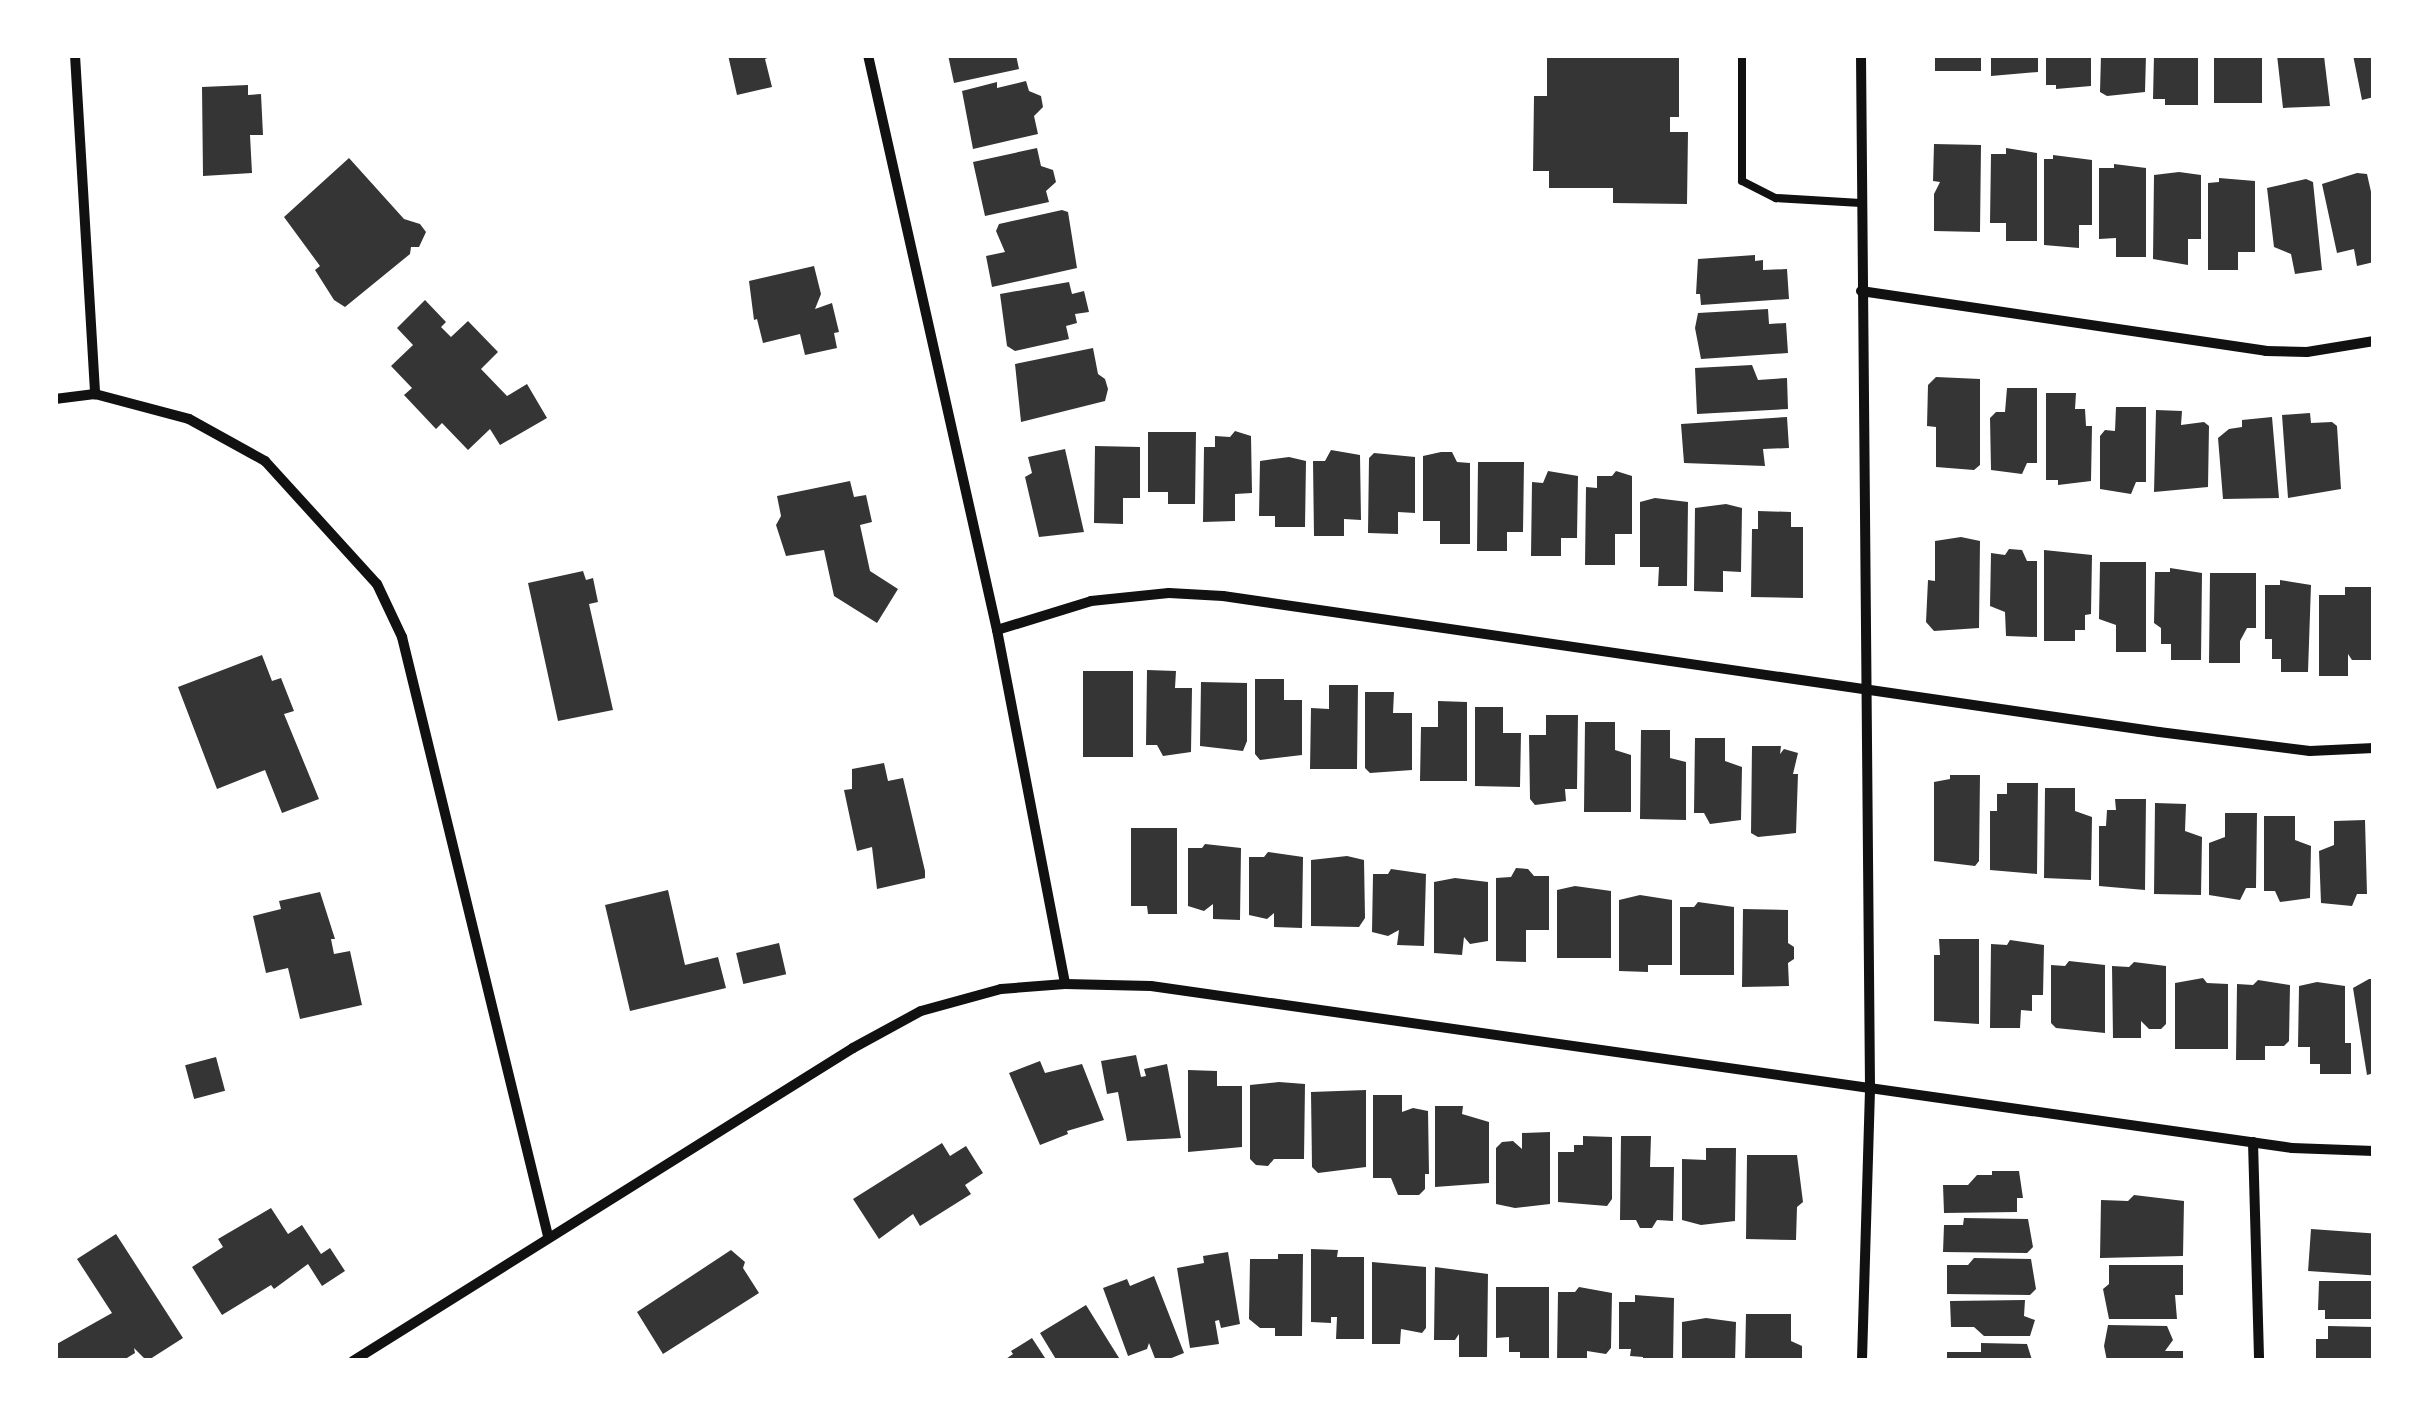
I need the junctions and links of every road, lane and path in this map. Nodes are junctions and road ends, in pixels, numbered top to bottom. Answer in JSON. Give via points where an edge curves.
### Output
{"nodes":[{"id":1,"x":75,"y":55,"type":"edge"},
{"id":2,"x":868,"y":55,"type":"edge"},
{"id":3,"x":1742,"y":55,"type":"edge"},
{"id":4,"x":1861,"y":55,"type":"edge"},
{"id":5,"x":1861,"y":203,"type":"junction"},
{"id":6,"x":1860,"y":290,"type":"junction"},
{"id":7,"x":2374,"y":341,"type":"edge"},
{"id":8,"x":95,"y":394,"type":"junction"},
{"id":9,"x":55,"y":399,"type":"edge"},
{"id":10,"x":997,"y":630,"type":"junction"},
{"id":11,"x":1864,"y":690,"type":"junction"},
{"id":12,"x":2374,"y":748,"type":"edge"},
{"id":13,"x":1065,"y":984,"type":"junction"},
{"id":14,"x":1870,"y":1090,"type":"junction"},
{"id":15,"x":2253,"y":1142,"type":"junction"},
{"id":16,"x":2374,"y":1151,"type":"edge"},
{"id":17,"x":548,"y":1236,"type":"junction"},
{"id":18,"x":353,"y":1361,"type":"edge"},
{"id":19,"x":1862,"y":1361,"type":"edge"},
{"id":20,"x":2259,"y":1361,"type":"edge"}],
"edges":[{"from":1,"to":8,"type":"street"},
{"from":2,"to":10,"type":"street"},
{"from":3,"to":5,"type":"lane","via":[[1742,181],[1776,198]]},
{"from":4,"to":5,"type":"street"},
{"from":5,"to":6,"type":"street"},
{"from":6,"to":7,"type":"street","via":[[2266,351]]},
{"from":6,"to":11,"type":"street"},
{"from":8,"to":9,"type":"street"},
{"from":8,"to":17,"type":"street","via":[[189,419],[265,461],[376,584],[402,636]]},
{"from":10,"to":11,"type":"street","via":[[1091,601],[1169,593],[1223,596]]},
{"from":10,"to":13,"type":"street"},
{"from":11,"to":12,"type":"street","via":[[2310,751]]},
{"from":11,"to":14,"type":"street"},
{"from":13,"to":14,"type":"street","via":[[1151,986]]},
{"from":13,"to":17,"type":"street","via":[[1001,989],[921,1011]]},
{"from":14,"to":15,"type":"street"},
{"from":14,"to":19,"type":"street"},
{"from":15,"to":16,"type":"street"},
{"from":15,"to":20,"type":"street"},
{"from":17,"to":18,"type":"street"}]}
